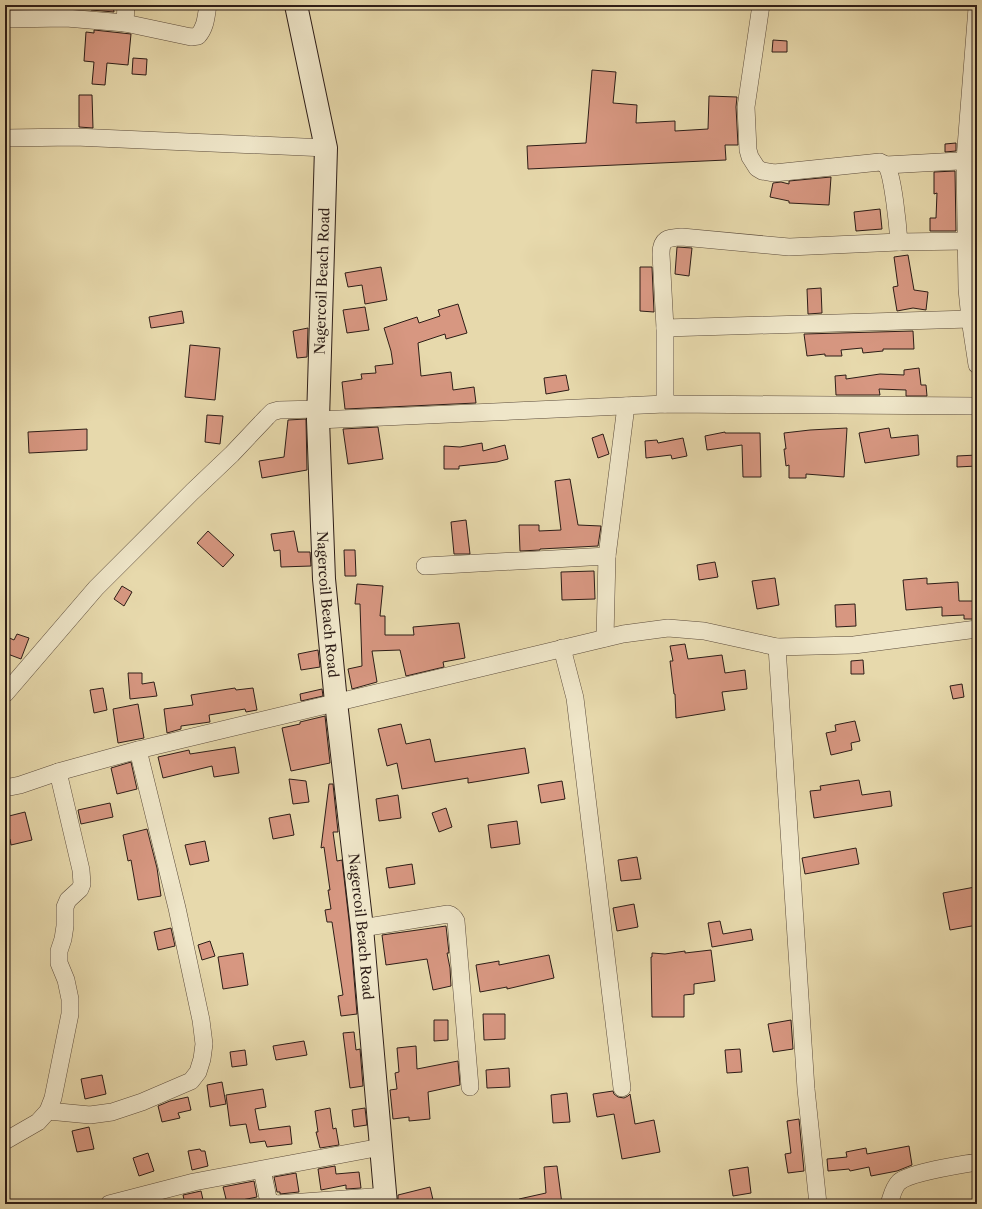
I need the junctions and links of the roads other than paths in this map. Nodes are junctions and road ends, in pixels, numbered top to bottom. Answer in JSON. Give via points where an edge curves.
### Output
{"nodes":[{"id":1,"x":126,"y":5,"type":"edge"},
{"id":2,"x":208,"y":5,"type":"edge"},
{"id":3,"x":296,"y":5,"type":"edge"},
{"id":4,"x":761,"y":5,"type":"edge"},
{"id":5,"x":977,"y":8,"type":"edge"},
{"id":6,"x":5,"y":19,"type":"edge"},
{"id":7,"x":125,"y":23,"type":"junction"},
{"id":8,"x":5,"y":138,"type":"edge"},
{"id":9,"x":326,"y":148,"type":"junction"},
{"id":10,"x":971,"y":160,"type":"edge"},
{"id":11,"x":886,"y":166,"type":"junction"},
{"id":12,"x":966,"y":241,"type":"junction"},
{"id":13,"x":899,"y":242,"type":"junction"},
{"id":14,"x":970,"y":319,"type":"junction"},
{"id":15,"x":664,"y":328,"type":"junction"},
{"id":16,"x":977,"y":365,"type":"edge"},
{"id":17,"x":665,"y":404,"type":"junction"},
{"id":18,"x":626,"y":406,"type":"junction"},
{"id":19,"x":977,"y":406,"type":"edge"},
{"id":20,"x":318,"y":415,"type":"junction"},
{"id":21,"x":607,"y":556,"type":"junction"},
{"id":22,"x":425,"y":566,"type":"dead end"},
{"id":23,"x":977,"y":629,"type":"edge"},
{"id":24,"x":605,"y":638,"type":"junction"},
{"id":25,"x":562,"y":648,"type":"junction"},
{"id":26,"x":777,"y":648,"type":"junction"},
{"id":27,"x":5,"y":694,"type":"edge"},
{"id":28,"x":336,"y":702,"type":"junction"},
{"id":29,"x":138,"y":750,"type":"junction"},
{"id":30,"x":58,"y":772,"type":"junction"},
{"id":31,"x":5,"y":788,"type":"edge"},
{"id":32,"x":362,"y":928,"type":"junction"},
{"id":33,"x":470,"y":1087,"type":"dead end"},
{"id":34,"x":622,"y":1088,"type":"dead end"},
{"id":35,"x":48,"y":1111,"type":"junction"},
{"id":36,"x":5,"y":1141,"type":"edge"},
{"id":37,"x":381,"y":1147,"type":"junction"},
{"id":38,"x":977,"y":1162,"type":"edge"},
{"id":39,"x":262,"y":1170,"type":"junction"},
{"id":40,"x":386,"y":1200,"type":"edge"},
{"id":41,"x":108,"y":1204,"type":"edge"},
{"id":42,"x":818,"y":1204,"type":"edge"},
{"id":43,"x":890,"y":1204,"type":"edge"}],
"edges":[{"from":1,"to":7,"type":"street"},
{"from":2,"to":7,"type":"street","via":[[204,27],[198,36],[185,36]]},
{"from":3,"to":9,"type":"main road","name":"Nagercoil Beach Road"},
{"from":4,"to":11,"type":"street","via":[[746,107],[748,150],[753,163],[762,171],[774,173],[872,162],[880,162]]},
{"from":5,"to":10,"type":"street"},
{"from":6,"to":7,"type":"street","via":[[66,18]]},
{"from":8,"to":9,"type":"street","via":[[75,136]]},
{"from":9,"to":20,"type":"main road","name":"Nagercoil Beach Road"},
{"from":10,"to":11,"type":"street"},
{"from":10,"to":12,"type":"street"},
{"from":11,"to":13,"type":"street","via":[[893,190]]},
{"from":12,"to":13,"type":"street"},
{"from":12,"to":14,"type":"street"},
{"from":13,"to":15,"type":"street","via":[[789,247],[671,238],[664,241],[661,246]]},
{"from":14,"to":15,"type":"street"},
{"from":14,"to":16,"type":"street"},
{"from":15,"to":17,"type":"street"},
{"from":17,"to":18,"type":"street"},
{"from":17,"to":19,"type":"street"},
{"from":18,"to":20,"type":"street"},
{"from":18,"to":21,"type":"street"},
{"from":20,"to":27,"type":"street","via":[[279,410],[267,416],[96,588]]},
{"from":20,"to":28,"type":"main road","name":"Nagercoil Beach Road","via":[[324,579]]},
{"from":21,"to":22,"type":"street"},
{"from":21,"to":24,"type":"street"},
{"from":23,"to":26,"type":"street","via":[[854,645]]},
{"from":24,"to":25,"type":"street"},
{"from":24,"to":26,"type":"street","via":[[668,628],[704,631]]},
{"from":25,"to":28,"type":"street"},
{"from":25,"to":34,"type":"street","via":[[575,698]]},
{"from":26,"to":42,"type":"street","via":[[806,1089]]},
{"from":28,"to":29,"type":"street"},
{"from":28,"to":32,"type":"main road","name":"Nagercoil Beach Road"},
{"from":29,"to":30,"type":"street"},
{"from":29,"to":35,"type":"street","via":[[177,908],[201,1020],[204,1044],[202,1059],[198,1072],[191,1081],[142,1102],[112,1112],[90,1115]]},
{"from":30,"to":31,"type":"street"},
{"from":30,"to":35,"type":"street","via":[[82,884],[65,907],[65,926],[59,963],[66,980],[70,1014],[53,1098]]},
{"from":32,"to":33,"type":"street","via":[[448,914],[454,917]]},
{"from":32,"to":37,"type":"main road","name":"Nagercoil Beach Road"},
{"from":35,"to":36,"type":"street","via":[[38,1122]]},
{"from":37,"to":39,"type":"street"},
{"from":37,"to":40,"type":"main road","name":"Nagercoil Beach Road"},
{"from":38,"to":43,"type":"street","via":[[911,1176],[900,1181],[893,1190]]},
{"from":39,"to":40,"type":"street","via":[[268,1198],[276,1204]]},
{"from":39,"to":41,"type":"street","via":[[194,1182]]}]}
